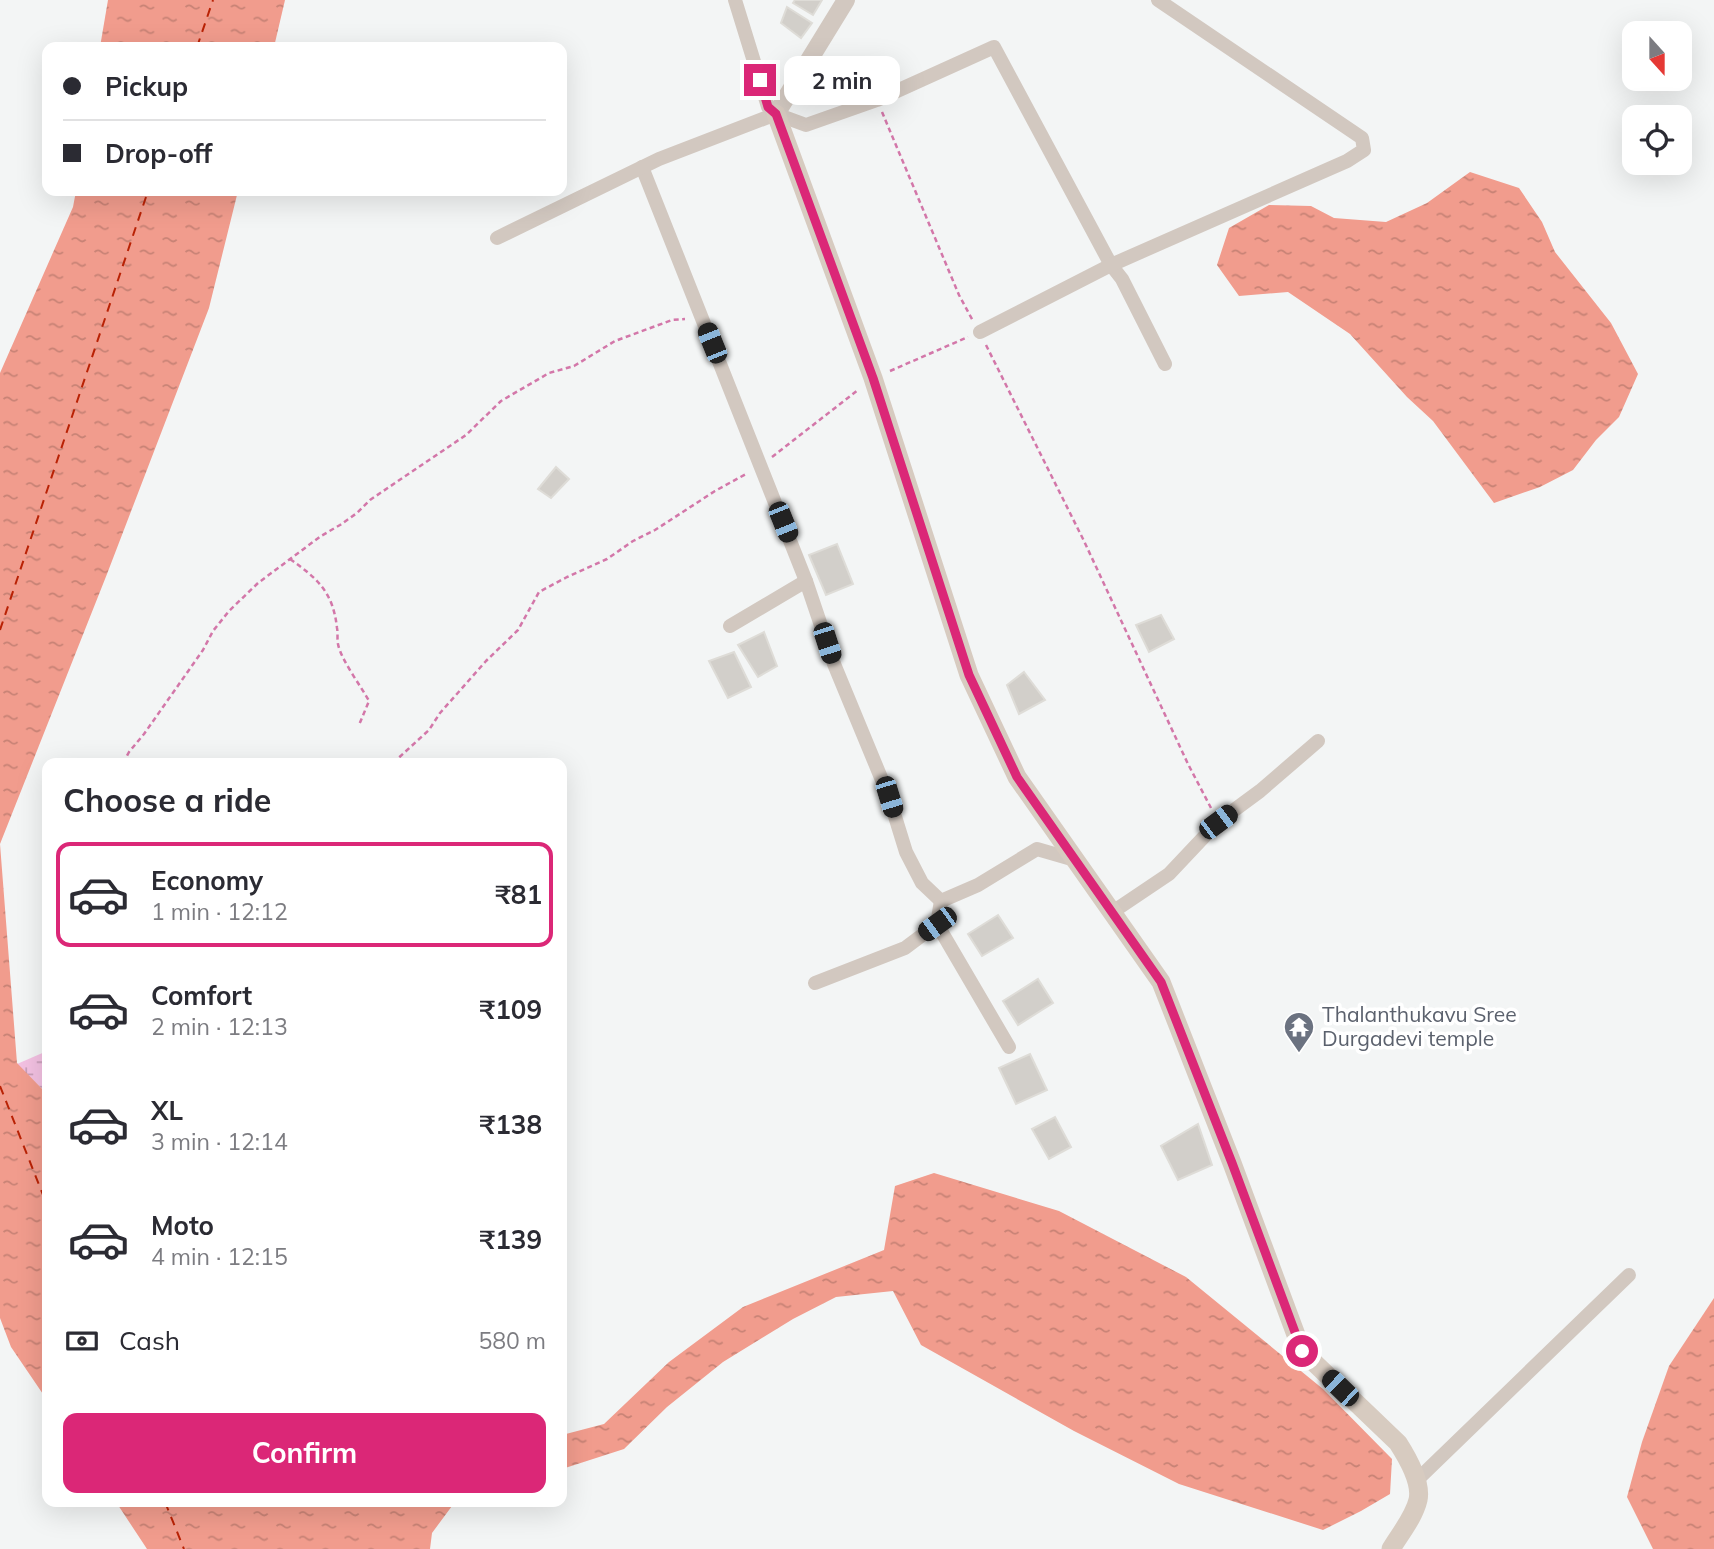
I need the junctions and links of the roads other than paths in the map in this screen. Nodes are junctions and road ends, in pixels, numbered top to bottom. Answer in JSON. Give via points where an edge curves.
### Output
{"nodes":[{"id":1,"x":735,"y":0,"type":"edge"},
{"id":2,"x":846,"y":0,"type":"edge"},
{"id":3,"x":1158,"y":0,"type":"edge"},
{"id":4,"x":776,"y":114,"type":"junction"},
{"id":5,"x":642,"y":167,"type":"junction"},
{"id":6,"x":497,"y":238,"type":"dead end"},
{"id":7,"x":1111,"y":265,"type":"junction"},
{"id":8,"x":980,"y":332,"type":"road end"},
{"id":9,"x":1166,"y":364,"type":"dead end"},
{"id":10,"x":806,"y":581,"type":"junction"},
{"id":11,"x":730,"y":626,"type":"dead end"},
{"id":12,"x":1318,"y":741,"type":"dead end"},
{"id":13,"x":1075,"y":860,"type":"junction"},
{"id":14,"x":941,"y":901,"type":"junction"},
{"id":15,"x":1111,"y":913,"type":"junction"},
{"id":16,"x":937,"y":924,"type":"junction"},
{"id":17,"x":815,"y":983,"type":"dead end"},
{"id":18,"x":1009,"y":1047,"type":"dead end"},
{"id":19,"x":1629,"y":1275,"type":"dead end"},
{"id":20,"x":1416,"y":1481,"type":"junction"},
{"id":21,"x":1391,"y":1549,"type":"edge"}],
"edges":[{"from":1,"to":4,"type":"street","via":[[768,107]]},
{"from":2,"to":4,"type":"street"},
{"from":3,"to":7,"type":"street","via":[[1362,138],[1364,150]]},
{"from":4,"to":5,"type":"street"},
{"from":4,"to":7,"type":"street","via":[[806,125],[877,100],[994,47]]},
{"from":4,"to":13,"type":"main road","via":[[873,378],[969,675],[1017,777]]},
{"from":5,"to":6,"type":"street"},
{"from":5,"to":10,"type":"street"},
{"from":7,"to":8,"type":"street"},
{"from":7,"to":9,"type":"street"},
{"from":10,"to":11,"type":"street"},
{"from":10,"to":14,"type":"street","via":[[906,852],[922,883]]},
{"from":12,"to":15,"type":"street","via":[[1218,822],[1168,874]]},
{"from":13,"to":14,"type":"street","via":[[1037,849],[978,885]]},
{"from":13,"to":15,"type":"main road"},
{"from":14,"to":16,"type":"street"},
{"from":15,"to":20,"type":"main road","via":[[1161,982],[1302,1351],[1398,1443]]},
{"from":16,"to":17,"type":"street","via":[[905,948]]},
{"from":16,"to":18,"type":"street"},
{"from":19,"to":20,"type":"street"},
{"from":20,"to":21,"type":"main road","via":[[1418,1498]]}]}
